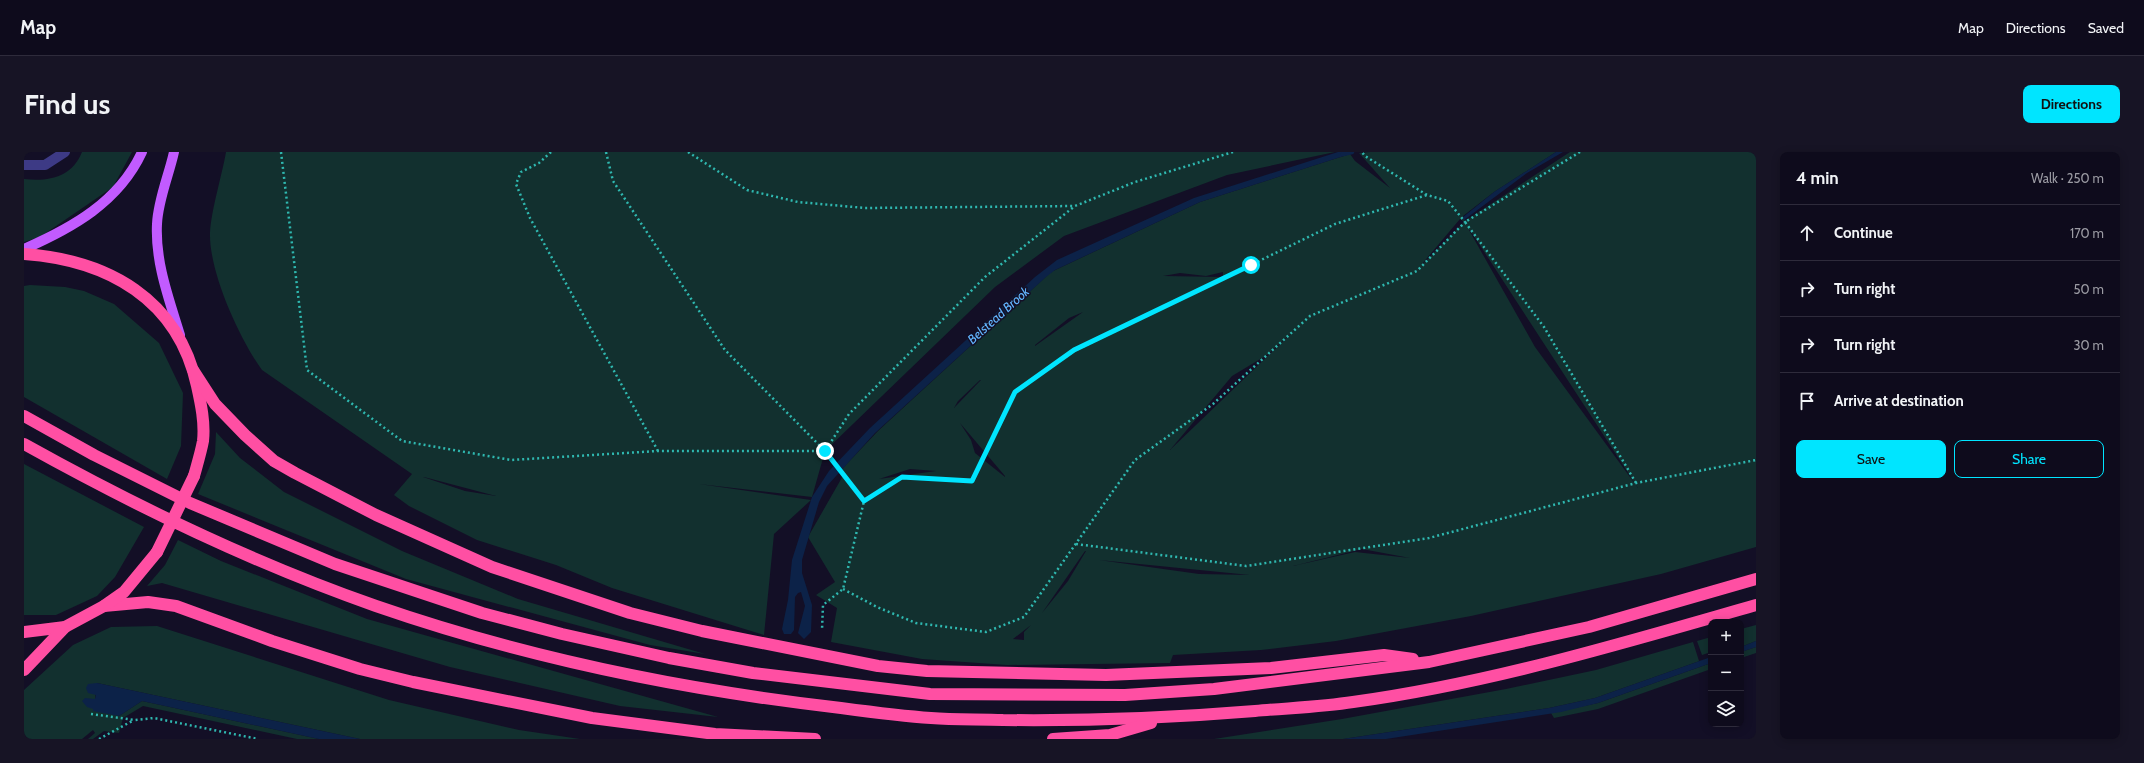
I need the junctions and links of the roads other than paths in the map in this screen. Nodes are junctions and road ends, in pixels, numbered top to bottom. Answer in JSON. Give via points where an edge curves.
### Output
{"nodes":[{"id":1,"x":64,"y":152,"type":"edge"},
{"id":2,"x":142,"y":152,"type":"edge"},
{"id":3,"x":174,"y":152,"type":"edge"},
{"id":4,"x":24,"y":165,"type":"edge"},
{"id":5,"x":24,"y":249,"type":"edge"},
{"id":6,"x":24,"y":254,"type":"edge"},
{"id":7,"x":183,"y":344,"type":"junction"},
{"id":8,"x":193,"y":370,"type":"junction"},
{"id":9,"x":24,"y":416,"type":"edge"},
{"id":10,"x":24,"y":444,"type":"edge"},
{"id":11,"x":1756,"y":579,"type":"edge"},
{"id":12,"x":1756,"y":605,"type":"edge"},
{"id":13,"x":104,"y":606,"type":"junction"},
{"id":14,"x":66,"y":627,"type":"junction"},
{"id":15,"x":24,"y":632,"type":"edge"},
{"id":16,"x":1429,"y":662,"type":"junction"},
{"id":17,"x":24,"y":670,"type":"edge"},
{"id":18,"x":1166,"y":718,"type":"junction"},
{"id":19,"x":815,"y":739,"type":"edge"},
{"id":20,"x":1053,"y":739,"type":"edge"}],
"edges":[{"from":1,"to":4,"type":"lane","via":[[45,165]]},
{"from":2,"to":5,"type":"main road","via":[[124,180],[93,212],[51,237]]},
{"from":3,"to":7,"type":"main road","via":[[160,206],[157,239],[161,271]]},
{"from":6,"to":7,"type":"highway","via":[[52,256],[78,262],[106,272],[132,286],[171,324]]},
{"from":7,"to":8,"type":"highway"},
{"from":8,"to":13,"type":"highway","bridge":true,"via":[[201,406],[203,440],[194,476],[156,552],[124,592]]},
{"from":8,"to":16,"type":"highway","via":[[215,404],[274,461],[376,515],[492,567],[630,612],[702,631],[857,662],[927,671],[1106,675],[1271,668],[1384,655]]},
{"from":9,"to":16,"type":"highway","via":[[94,455],[190,503],[335,564],[482,613],[669,658],[761,674],[930,694],[1117,695],[1214,689]]},
{"from":10,"to":18,"type":"highway","via":[[180,527],[295,575],[438,626],[554,658],[665,682],[776,701],[931,718],[1067,721]]},
{"from":11,"to":16,"type":"highway","via":[[1589,627]]},
{"from":12,"to":18,"type":"highway","via":[[1560,661],[1444,687],[1351,702]]},
{"from":13,"to":14,"type":"highway"},
{"from":13,"to":19,"type":"highway","via":[[148,602],[176,606],[272,641],[360,669],[592,718],[715,734]]},
{"from":14,"to":15,"type":"highway"},
{"from":14,"to":17,"type":"highway"},
{"from":18,"to":20,"type":"highway","via":[[1110,735]]}]}
